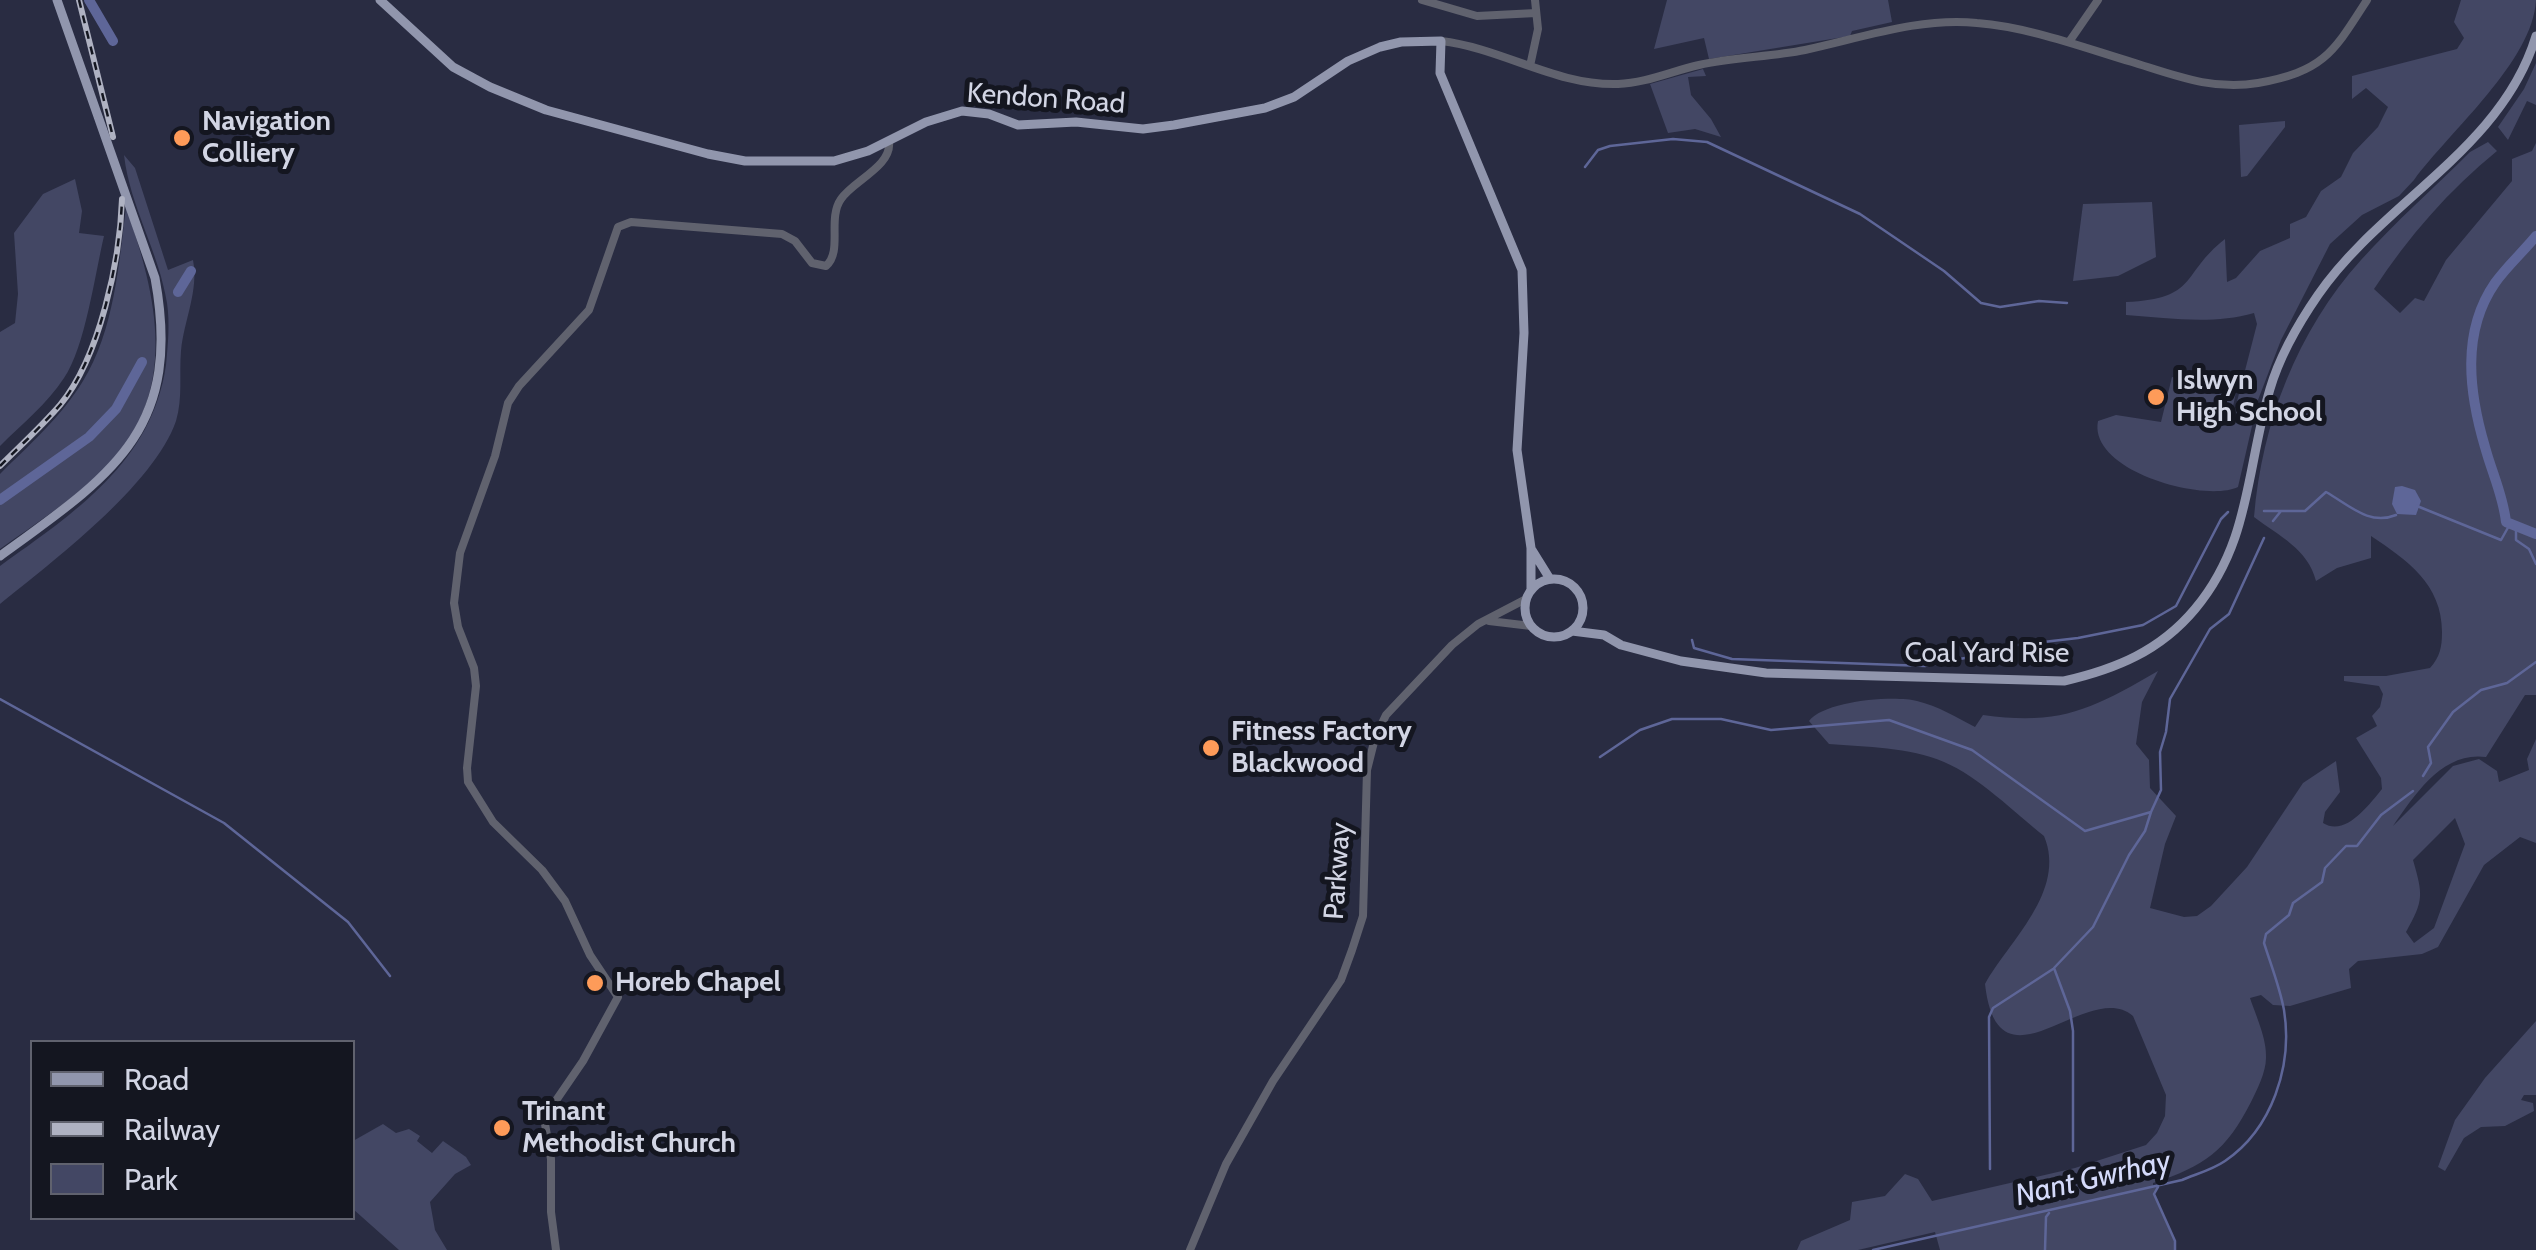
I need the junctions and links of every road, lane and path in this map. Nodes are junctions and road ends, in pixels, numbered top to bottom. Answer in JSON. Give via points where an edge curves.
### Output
{"nodes":[{"id":1,"x":57,"y":0,"type":"edge"},
{"id":2,"x":380,"y":0,"type":"edge"},
{"id":3,"x":1422,"y":0,"type":"edge"},
{"id":4,"x":1534,"y":0,"type":"edge"},
{"id":5,"x":2098,"y":0,"type":"edge"},
{"id":6,"x":2367,"y":0,"type":"edge"},
{"id":7,"x":1536,"y":13,"type":"junction"},
{"id":8,"x":2536,"y":36,"type":"edge"},
{"id":9,"x":1442,"y":41,"type":"junction"},
{"id":10,"x":2069,"y":42,"type":"junction"},
{"id":11,"x":1530,"y":66,"type":"junction"},
{"id":12,"x":890,"y":142,"type":"junction"},
{"id":13,"x":1531,"y":548,"type":"junction"},
{"id":14,"x":0,"y":556,"type":"edge"},
{"id":15,"x":1550,"y":579,"type":"junction"},
{"id":16,"x":1528,"y":595,"type":"junction"},
{"id":17,"x":1582,"y":614,"type":"junction"},
{"id":18,"x":1488,"y":621,"type":"junction"},
{"id":19,"x":1530,"y":626,"type":"junction"},
{"id":20,"x":1572,"y":630,"type":"junction"},
{"id":21,"x":1604,"y":635,"type":"junction"},
{"id":22,"x":556,"y":1250,"type":"edge"},
{"id":23,"x":1190,"y":1250,"type":"edge"}],
"edges":[{"from":1,"to":14,"type":"main road","via":[[155,278],[161,370],[150,408],[117,463]]},
{"from":2,"to":12,"type":"main road","name":"Kendon Road","via":[[453,67],[546,110],[745,161],[834,161]]},
{"from":3,"to":7,"type":"street","via":[[1478,16]]},
{"from":4,"to":7,"type":"street"},
{"from":5,"to":10,"type":"street"},
{"from":6,"to":10,"type":"street","via":[[2326,59],[2244,85],[2208,84]]},
{"from":7,"to":11,"type":"street"},
{"from":8,"to":21,"type":"main road","name":"Coal Yard Rise","via":[[2513,89],[2485,126],[2353,251],[2319,293],[2270,388],[2243,518],[2227,560],[2194,610],[2136,658],[2064,681],[1766,673],[1681,661]]},
{"from":9,"to":11,"type":"street"},
{"from":9,"to":12,"type":"main road","name":"Kendon Road","via":[[1380,47],[1265,108],[1174,125],[1018,125],[962,111]]},
{"from":9,"to":13,"type":"main road","via":[[1440,73],[1522,270],[1516,450]]},
{"from":10,"to":11,"type":"street","via":[[1952,22],[1618,84]]},
{"from":12,"to":22,"type":"street","via":[[888,155],[836,208],[833,257],[826,266],[812,263],[782,234],[622,224],[589,310],[504,413],[470,521],[456,571],[456,615],[476,677],[467,777],[493,822],[566,901],[618,997],[544,1122]]},
{"from":13,"to":15,"type":"main road"},
{"from":13,"to":16,"type":"main road"},
{"from":15,"to":16,"type":"main road"},
{"from":15,"to":17,"type":"main road","via":[[1574,587]]},
{"from":16,"to":18,"type":"street","name":"Parkway"},
{"from":16,"to":19,"type":"main road"},
{"from":17,"to":20,"type":"main road"},
{"from":17,"to":21,"type":"main road","name":"Coal Yard Rise"},
{"from":18,"to":19,"type":"street"},
{"from":18,"to":23,"type":"street","name":"Parkway","via":[[1452,645],[1386,715],[1374,738],[1362,916],[1352,950],[1341,980],[1228,1160]]},
{"from":19,"to":20,"type":"main road","via":[[1553,637]]},
{"from":20,"to":21,"type":"main road","name":"Coal Yard Rise"}]}
